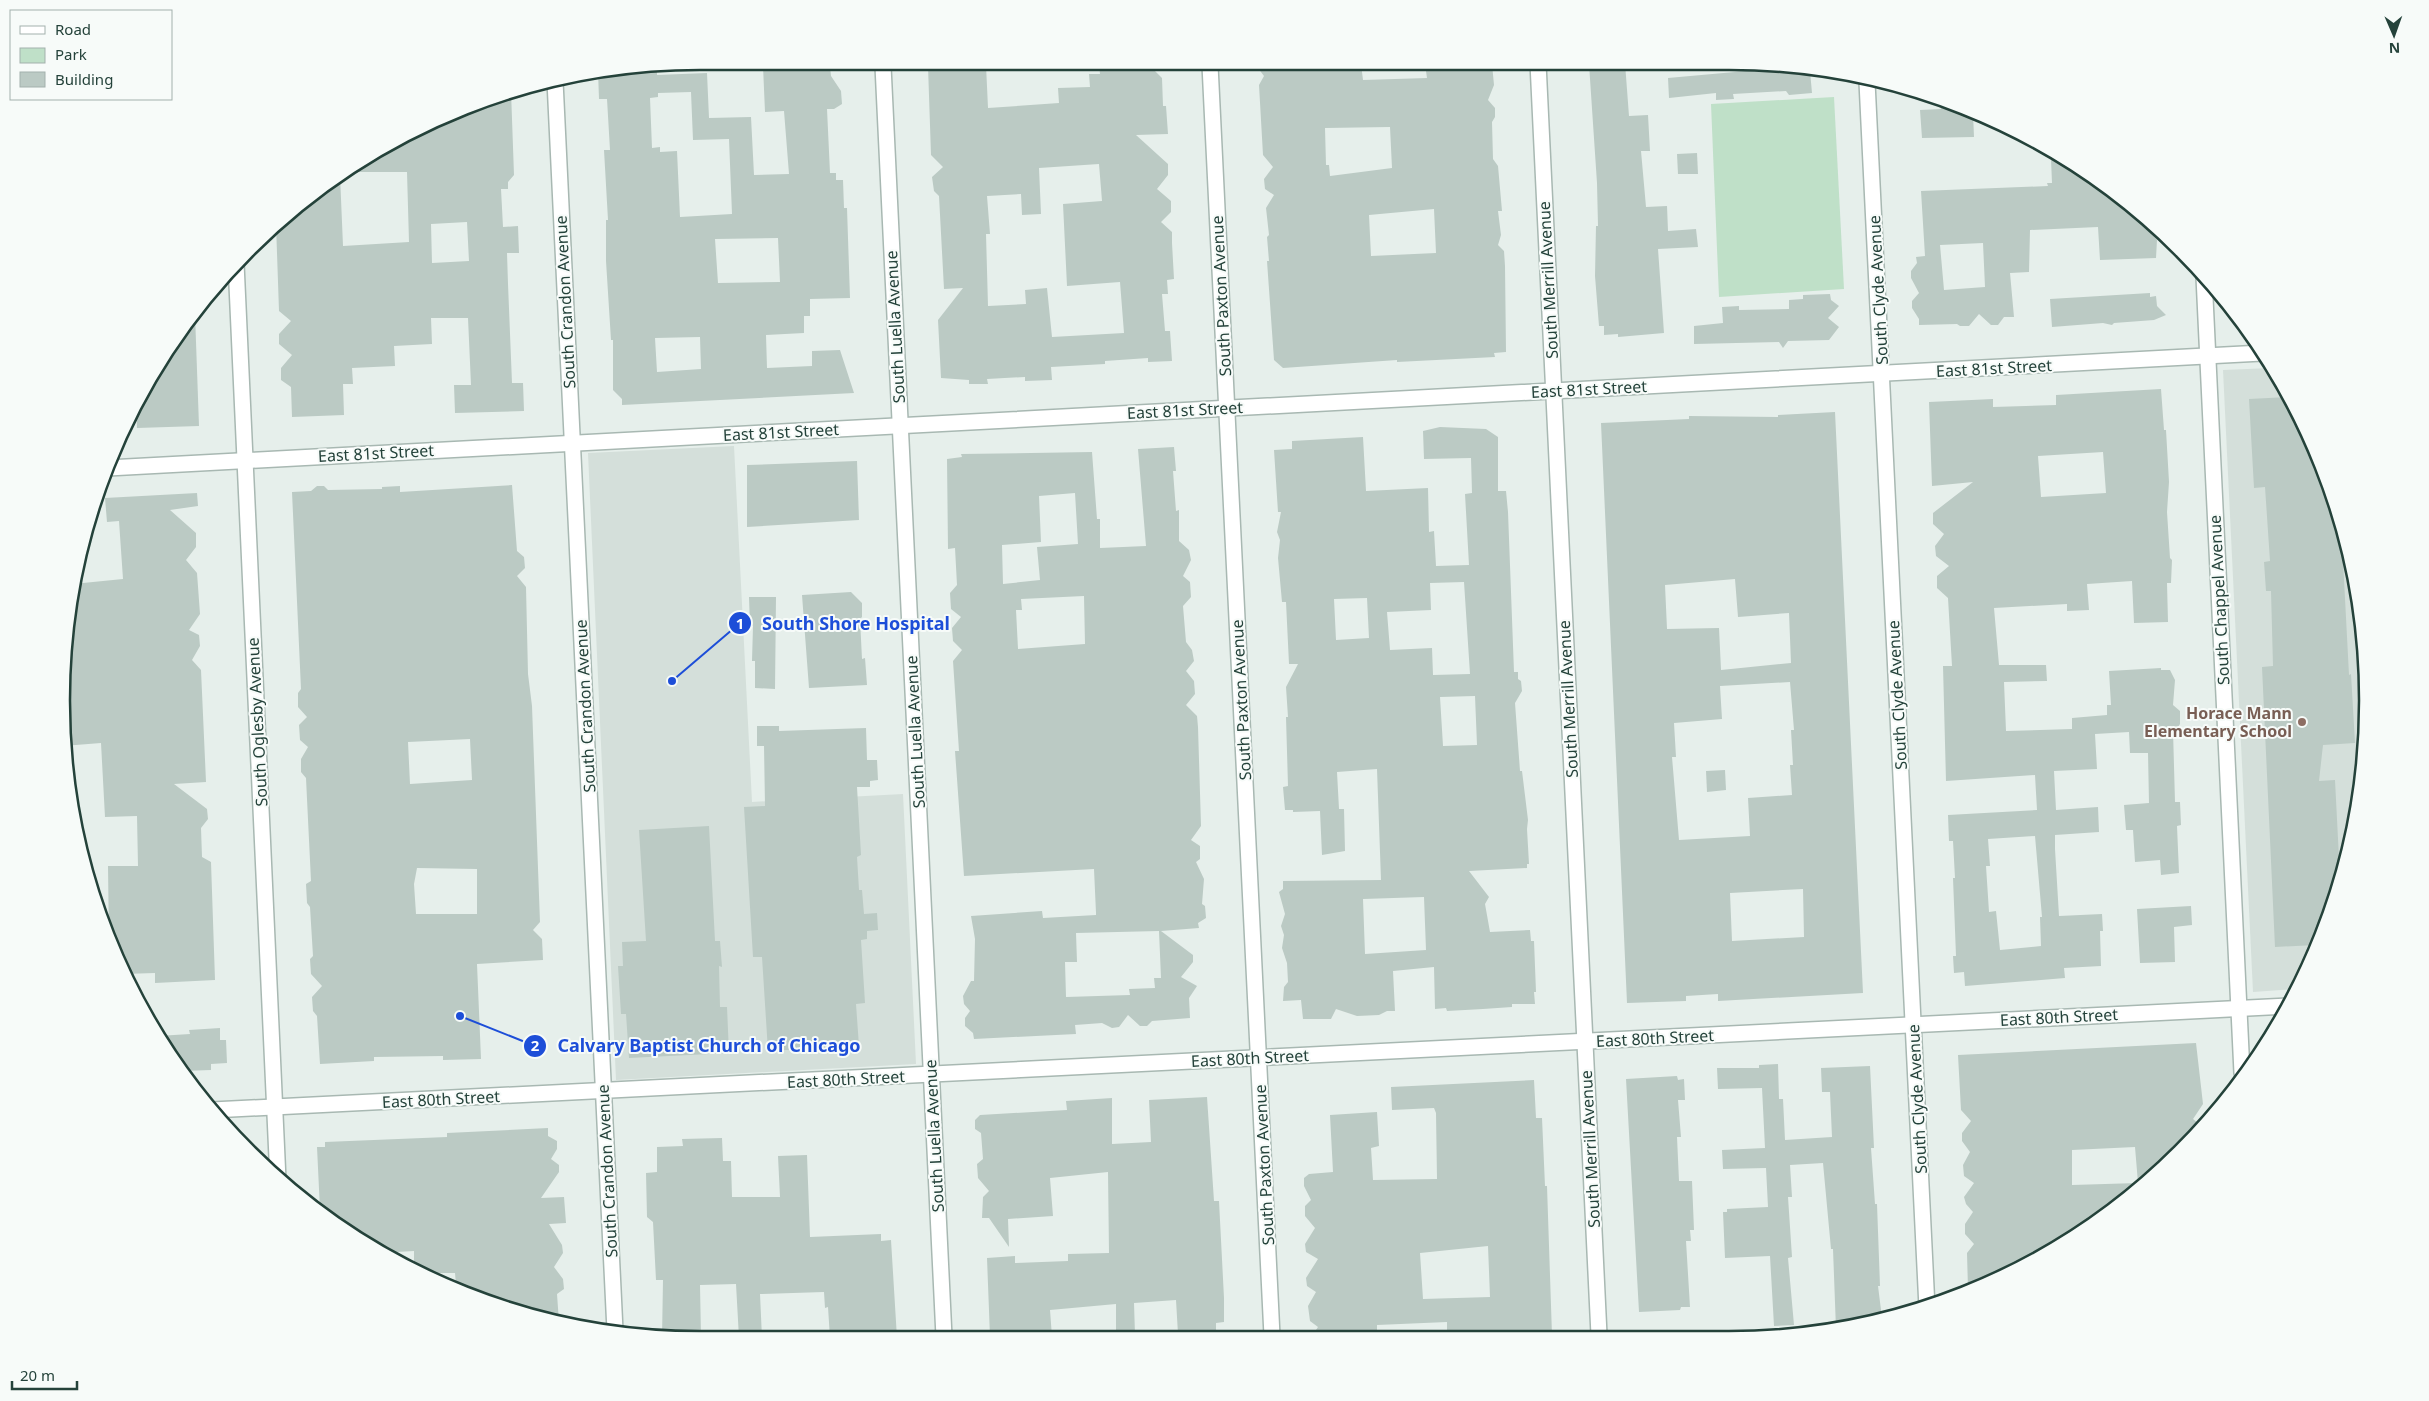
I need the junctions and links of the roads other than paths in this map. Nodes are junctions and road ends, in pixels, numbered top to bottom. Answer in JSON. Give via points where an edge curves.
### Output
{"nodes":[{"id":1,"x":882,"y":70,"type":"edge"},
{"id":2,"x":1210,"y":70,"type":"edge"},
{"id":3,"x":1538,"y":70,"type":"edge"},
{"id":4,"x":1868,"y":86,"type":"edge"},
{"id":5,"x":555,"y":87,"type":"edge"},
{"id":6,"x":237,"y":274,"type":"edge"},
{"id":7,"x":2204,"y":287,"type":"edge"},
{"id":8,"x":2256,"y":354,"type":"edge"},
{"id":9,"x":2208,"y":356,"type":"junction"},
{"id":10,"x":1882,"y":374,"type":"junction"},
{"id":11,"x":1553,"y":391,"type":"junction"},
{"id":12,"x":1226,"y":408,"type":"junction"},
{"id":13,"x":900,"y":426,"type":"junction"},
{"id":14,"x":572,"y":443,"type":"junction"},
{"id":15,"x":245,"y":461,"type":"junction"},
{"id":16,"x":115,"y":468,"type":"edge"},
{"id":17,"x":2280,"y":1006,"type":"edge"},
{"id":18,"x":2239,"y":1008,"type":"junction"},
{"id":19,"x":1913,"y":1025,"type":"junction"},
{"id":20,"x":1584,"y":1042,"type":"junction"},
{"id":21,"x":1259,"y":1058,"type":"junction"},
{"id":22,"x":2242,"y":1067,"type":"edge"},
{"id":23,"x":931,"y":1074,"type":"junction"},
{"id":24,"x":603,"y":1091,"type":"junction"},
{"id":25,"x":275,"y":1107,"type":"junction"},
{"id":26,"x":221,"y":1110,"type":"edge"},
{"id":27,"x":277,"y":1168,"type":"edge"},
{"id":28,"x":1926,"y":1300,"type":"edge"},
{"id":29,"x":615,"y":1325,"type":"edge"},
{"id":30,"x":944,"y":1331,"type":"edge"},
{"id":31,"x":1272,"y":1331,"type":"edge"},
{"id":32,"x":1598,"y":1331,"type":"edge"}],
"edges":[{"from":1,"to":13,"type":"street","name":"South Luella Avenue"},
{"from":2,"to":12,"type":"street","name":"South Paxton Avenue"},
{"from":3,"to":11,"type":"street","name":"South Merrill Avenue"},
{"from":4,"to":10,"type":"street","name":"South Clyde Avenue"},
{"from":5,"to":14,"type":"street","name":"South Crandon Avenue"},
{"from":6,"to":15,"type":"street","name":"South Oglesby Avenue"},
{"from":7,"to":9,"type":"street","name":"South Chappel Avenue"},
{"from":8,"to":9,"type":"street","name":"East 81st Street"},
{"from":9,"to":10,"type":"street","name":"East 81st Street"},
{"from":9,"to":18,"type":"street","name":"South Chappel Avenue"},
{"from":10,"to":11,"type":"street","name":"East 81st Street"},
{"from":10,"to":19,"type":"street","name":"South Clyde Avenue"},
{"from":11,"to":12,"type":"street","name":"East 81st Street"},
{"from":11,"to":20,"type":"street","name":"South Merrill Avenue"},
{"from":12,"to":13,"type":"street","name":"East 81st Street"},
{"from":12,"to":21,"type":"street","name":"South Paxton Avenue"},
{"from":13,"to":14,"type":"street","name":"East 81st Street"},
{"from":13,"to":23,"type":"street","name":"South Luella Avenue"},
{"from":14,"to":15,"type":"street","name":"East 81st Street"},
{"from":14,"to":24,"type":"street","name":"South Crandon Avenue"},
{"from":15,"to":16,"type":"street","name":"East 81st Street"},
{"from":15,"to":25,"type":"street","name":"South Oglesby Avenue"},
{"from":17,"to":18,"type":"street","name":"East 80th Street"},
{"from":18,"to":19,"type":"street","name":"East 80th Street"},
{"from":18,"to":22,"type":"street","name":"South Chappel Avenue"},
{"from":19,"to":20,"type":"street","name":"East 80th Street"},
{"from":19,"to":28,"type":"street","name":"South Clyde Avenue"},
{"from":20,"to":21,"type":"street","name":"East 80th Street"},
{"from":20,"to":32,"type":"street","name":"South Merrill Avenue"},
{"from":21,"to":23,"type":"street","name":"East 80th Street"},
{"from":21,"to":31,"type":"street","name":"South Paxton Avenue"},
{"from":23,"to":24,"type":"street","name":"East 80th Street"},
{"from":23,"to":30,"type":"street","name":"South Luella Avenue"},
{"from":24,"to":25,"type":"street","name":"East 80th Street"},
{"from":24,"to":29,"type":"street","name":"South Crandon Avenue"},
{"from":25,"to":26,"type":"street","name":"East 80th Street"},
{"from":25,"to":27,"type":"street","name":"South Oglesby Avenue"}]}
